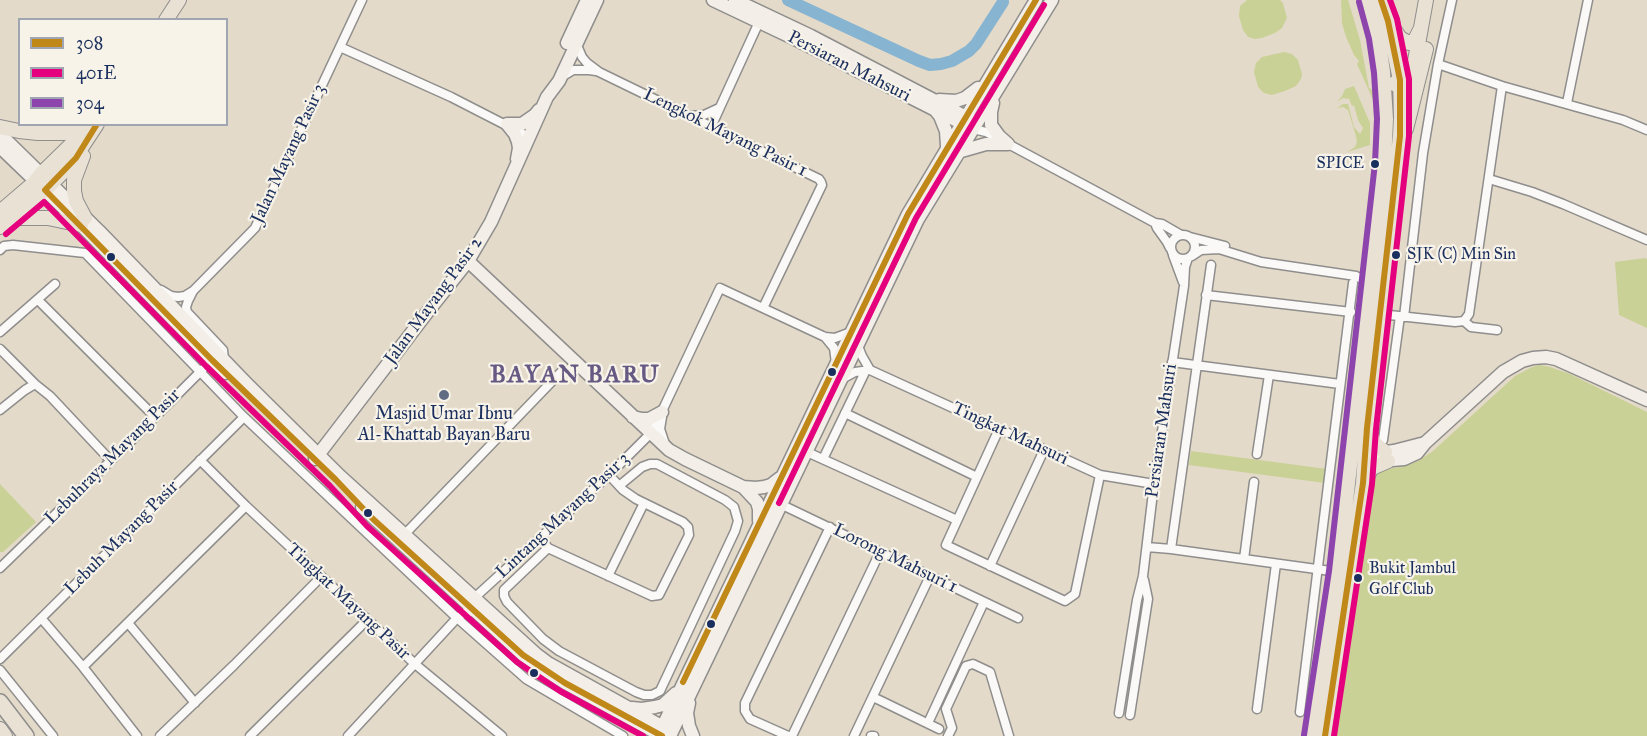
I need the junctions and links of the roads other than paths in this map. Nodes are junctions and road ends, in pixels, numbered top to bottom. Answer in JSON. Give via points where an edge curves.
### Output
{"nodes":[{"id":1,"x":170,"y":0,"type":"edge"},
{"id":2,"x":179,"y":0,"type":"edge"},
{"id":3,"x":362,"y":0,"type":"edge"},
{"id":4,"x":587,"y":0,"type":"edge"},
{"id":5,"x":597,"y":0,"type":"edge"},
{"id":6,"x":713,"y":0,"type":"edge"},
{"id":7,"x":735,"y":0,"type":"edge"},
{"id":8,"x":1036,"y":0,"type":"edge"},
{"id":9,"x":1052,"y":0,"type":"edge"},
{"id":10,"x":1368,"y":0,"type":"edge"},
{"id":11,"x":1381,"y":0,"type":"edge"},
{"id":12,"x":1426,"y":0,"type":"edge"},
{"id":13,"x":1435,"y":0,"type":"edge"},
{"id":14,"x":1452,"y":0,"type":"edge"},
{"id":15,"x":1588,"y":0,"type":"edge"},
{"id":16,"x":158,"y":18,"type":"edge"},
{"id":17,"x":167,"y":18,"type":"edge"},
{"id":18,"x":1388,"y":21,"type":"junction"},
{"id":19,"x":759,"y":22,"type":"junction"},
{"id":20,"x":1421,"y":28,"type":"junction"},
{"id":21,"x":576,"y":43,"type":"junction"},
{"id":22,"x":340,"y":47,"type":"junction"},
{"id":23,"x":1438,"y":64,"type":"junction"},
{"id":24,"x":599,"y":72,"type":"junction"},
{"id":25,"x":988,"y":79,"type":"junction"},
{"id":26,"x":1400,"y":80,"type":"junction"},
{"id":27,"x":559,"y":81,"type":"junction"},
{"id":28,"x":1502,"y":86,"type":"junction"},
{"id":29,"x":996,"y":93,"type":"junction"},
{"id":30,"x":546,"y":100,"type":"junction"},
{"id":31,"x":1567,"y":103,"type":"junction"},
{"id":32,"x":935,"y":105,"type":"junction"},
{"id":33,"x":720,"y":108,"type":"junction"},
{"id":34,"x":688,"y":116,"type":"junction"},
{"id":35,"x":969,"y":123,"type":"junction"},
{"id":36,"x":507,"y":124,"type":"junction"},
{"id":37,"x":0,"y":127,"type":"edge"},
{"id":38,"x":92,"y":127,"type":"edge"},
{"id":39,"x":711,"y":127,"type":"junction"},
{"id":40,"x":1647,"y":130,"type":"edge"},
{"id":41,"x":0,"y":134,"type":"edge"},
{"id":42,"x":529,"y":137,"type":"junction"},
{"id":43,"x":1008,"y":144,"type":"junction"},
{"id":44,"x":0,"y":147,"type":"edge"},
{"id":45,"x":952,"y":150,"type":"junction"},
{"id":46,"x":1397,"y":160,"type":"junction"},
{"id":47,"x":516,"y":166,"type":"junction"},
{"id":48,"x":1489,"y":179,"type":"junction"},
{"id":49,"x":43,"y":183,"type":"junction"},
{"id":50,"x":6,"y":215,"type":"edge"},
{"id":51,"x":83,"y":222,"type":"junction"},
{"id":52,"x":1155,"y":223,"type":"junction"},
{"id":53,"x":1376,"y":223,"type":"junction"},
{"id":54,"x":0,"y":228,"type":"edge"},
{"id":55,"x":1186,"y":236,"type":"junction"},
{"id":56,"x":1647,"y":240,"type":"edge"},
{"id":57,"x":1220,"y":246,"type":"junction"},
{"id":58,"x":0,"y":249,"type":"edge"},
{"id":59,"x":1172,"y":253,"type":"junction"},
{"id":60,"x":1190,"y":257,"type":"junction"},
{"id":61,"x":468,"y":261,"type":"junction"},
{"id":62,"x":1371,"y":264,"type":"junction"},
{"id":63,"x":1211,"y":265,"type":"dead end"},
{"id":64,"x":1355,"y":277,"type":"junction"},
{"id":65,"x":55,"y":284,"type":"dead end"},
{"id":66,"x":152,"y":285,"type":"junction"},
{"id":67,"x":1184,"y":286,"type":"junction"},
{"id":68,"x":1369,"y":286,"type":"junction"},
{"id":69,"x":193,"y":291,"type":"junction"},
{"id":70,"x":1206,"y":295,"type":"junction"},
{"id":71,"x":38,"y":300,"type":"junction"},
{"id":72,"x":763,"y":308,"type":"junction"},
{"id":73,"x":1350,"y":312,"type":"junction"},
{"id":74,"x":1380,"y":314,"type":"junction"},
{"id":75,"x":1402,"y":317,"type":"junction"},
{"id":76,"x":1464,"y":321,"type":"junction"},
{"id":77,"x":1497,"y":330,"type":"dead end"},
{"id":78,"x":0,"y":332,"type":"edge"},
{"id":79,"x":851,"y":332,"type":"junction"},
{"id":80,"x":825,"y":337,"type":"junction"},
{"id":81,"x":858,"y":346,"type":"junction"},
{"id":82,"x":0,"y":349,"type":"edge"},
{"id":83,"x":566,"y":353,"type":"junction"},
{"id":84,"x":222,"y":362,"type":"junction"},
{"id":85,"x":1172,"y":362,"type":"junction"},
{"id":86,"x":836,"y":364,"type":"junction"},
{"id":87,"x":1197,"y":365,"type":"junction"},
{"id":88,"x":579,"y":366,"type":"junction"},
{"id":89,"x":868,"y":370,"type":"junction"},
{"id":90,"x":199,"y":371,"type":"junction"},
{"id":91,"x":562,"y":371,"type":"junction"},
{"id":92,"x":1269,"y":375,"type":"junction"},
{"id":93,"x":842,"y":378,"type":"junction"},
{"id":94,"x":35,"y":384,"type":"junction"},
{"id":95,"x":1340,"y":384,"type":"junction"},
{"id":96,"x":1647,"y":400,"type":"edge"},
{"id":97,"x":0,"y":410,"type":"edge"},
{"id":98,"x":663,"y":410,"type":"junction"},
{"id":99,"x":845,"y":413,"type":"junction"},
{"id":100,"x":155,"y":417,"type":"junction"},
{"id":101,"x":244,"y":417,"type":"junction"},
{"id":102,"x":633,"y":417,"type":"junction"},
{"id":103,"x":1367,"y":428,"type":"junction"},
{"id":104,"x":999,"y":429,"type":"junction"},
{"id":105,"x":651,"y":433,"type":"junction"},
{"id":106,"x":301,"y":438,"type":"junction"},
{"id":107,"x":331,"y":438,"type":"junction"},
{"id":108,"x":1353,"y":443,"type":"junction"},
{"id":109,"x":669,"y":450,"type":"junction"},
{"id":110,"x":1044,"y":450,"type":"junction"},
{"id":111,"x":1385,"y":451,"type":"junction"},
{"id":112,"x":807,"y":452,"type":"junction"},
{"id":113,"x":1257,"y":454,"type":"dead end"},
{"id":114,"x":316,"y":457,"type":"junction"},
{"id":115,"x":1362,"y":458,"type":"junction"},
{"id":116,"x":823,"y":459,"type":"junction"},
{"id":117,"x":200,"y":460,"type":"junction"},
{"id":118,"x":111,"y":461,"type":"junction"},
{"id":119,"x":335,"y":471,"type":"junction"},
{"id":120,"x":1349,"y":474,"type":"junction"},
{"id":121,"x":609,"y":475,"type":"junction"},
{"id":122,"x":1100,"y":475,"type":"junction"},
{"id":123,"x":782,"y":476,"type":"junction"},
{"id":124,"x":977,"y":477,"type":"junction"},
{"id":125,"x":1254,"y":482,"type":"dead end"},
{"id":126,"x":1363,"y":483,"type":"junction"},
{"id":127,"x":1154,"y":484,"type":"junction"},
{"id":128,"x":619,"y":486,"type":"junction"},
{"id":129,"x":743,"y":487,"type":"junction"},
{"id":130,"x":777,"y":502,"type":"junction"},
{"id":131,"x":644,"y":503,"type":"junction"},
{"id":132,"x":246,"y":506,"type":"junction"},
{"id":133,"x":957,"y":520,"type":"junction"},
{"id":134,"x":759,"y":525,"type":"junction"},
{"id":135,"x":830,"y":527,"type":"junction"},
{"id":136,"x":404,"y":535,"type":"junction"},
{"id":137,"x":540,"y":539,"type":"junction"},
{"id":138,"x":1147,"y":547,"type":"junction"},
{"id":139,"x":548,"y":548,"type":"junction"},
{"id":140,"x":1170,"y":549,"type":"junction"},
{"id":141,"x":880,"y":552,"type":"junction"},
{"id":142,"x":1244,"y":560,"type":"junction"},
{"id":143,"x":1276,"y":564,"type":"junction"},
{"id":144,"x":990,"y":566,"type":"junction"},
{"id":145,"x":0,"y":568,"type":"edge"},
{"id":146,"x":1319,"y":570,"type":"junction"},
{"id":147,"x":1338,"y":572,"type":"junction"},
{"id":148,"x":608,"y":576,"type":"junction"},
{"id":149,"x":930,"y":576,"type":"junction"},
{"id":150,"x":1143,"y":576,"type":"junction"},
{"id":151,"x":321,"y":577,"type":"junction"},
{"id":152,"x":467,"y":599,"type":"junction"},
{"id":153,"x":984,"y":602,"type":"junction"},
{"id":154,"x":479,"y":614,"type":"junction"},
{"id":155,"x":41,"y":618,"type":"junction"},
{"id":156,"x":457,"y":618,"type":"junction"},
{"id":157,"x":1018,"y":618,"type":"dead end"},
{"id":158,"x":367,"y":620,"type":"junction"},
{"id":159,"x":128,"y":623,"type":"junction"},
{"id":160,"x":0,"y":659,"type":"edge"},
{"id":161,"x":577,"y":661,"type":"junction"},
{"id":162,"x":415,"y":664,"type":"junction"},
{"id":163,"x":83,"y":667,"type":"junction"},
{"id":164,"x":0,"y":670,"type":"edge"},
{"id":165,"x":570,"y":675,"type":"junction"},
{"id":166,"x":683,"y":682,"type":"junction"},
{"id":167,"x":690,"y":696,"type":"junction"},
{"id":168,"x":873,"y":697,"type":"junction"},
{"id":169,"x":0,"y":702,"type":"edge"},
{"id":170,"x":195,"y":703,"type":"junction"},
{"id":171,"x":1257,"y":709,"type":"dead end"},
{"id":172,"x":626,"y":711,"type":"junction"},
{"id":173,"x":1300,"y":712,"type":"dead end"},
{"id":174,"x":1119,"y":713,"type":"dead end"},
{"id":175,"x":1130,"y":715,"type":"dead end"},
{"id":176,"x":0,"y":720,"type":"edge"},
{"id":177,"x":928,"y":723,"type":"junction"},
{"id":178,"x":0,"y":729,"type":"edge"},
{"id":179,"x":939,"y":729,"type":"dead end"},
{"id":180,"x":666,"y":734,"type":"edge"},
{"id":181,"x":5,"y":736,"type":"edge"},
{"id":182,"x":14,"y":736,"type":"edge"},
{"id":183,"x":26,"y":736,"type":"edge"},
{"id":184,"x":53,"y":736,"type":"edge"},
{"id":185,"x":138,"y":736,"type":"edge"},
{"id":186,"x":160,"y":736,"type":"edge"},
{"id":187,"x":250,"y":736,"type":"edge"},
{"id":188,"x":349,"y":736,"type":"edge"},
{"id":189,"x":501,"y":736,"type":"edge"},
{"id":190,"x":623,"y":736,"type":"edge"},
{"id":191,"x":641,"y":736,"type":"edge"},
{"id":192,"x":693,"y":736,"type":"edge"},
{"id":193,"x":790,"y":736,"type":"edge"},
{"id":194,"x":854,"y":736,"type":"edge"},
{"id":195,"x":948,"y":736,"type":"edge"},
{"id":196,"x":1009,"y":736,"type":"edge"},
{"id":197,"x":1313,"y":736,"type":"edge"},
{"id":198,"x":1325,"y":736,"type":"edge"}],
"edges":[{"from":1,"to":16,"type":"main road"},
{"from":2,"to":17,"type":"main road"},
{"from":3,"to":22,"type":"street","name":"Jalan Mayang Pasir 3"},
{"from":4,"to":30,"type":"street","name":"Jalan Mayang Pasir 2"},
{"from":5,"to":21,"type":"street","name":"Jalan Mayang Pasir 2"},
{"from":6,"to":19,"type":"street","name":"Persiaran Mahsuri"},
{"from":7,"to":32,"type":"street","name":"Persiaran Mahsuri","via":[[811,36]]},
{"from":8,"to":25,"type":"street"},
{"from":9,"to":29,"type":"street"},
{"from":10,"to":53,"type":"main road","via":[[1380,49],[1385,99],[1384,164]]},
{"from":11,"to":18,"type":"main road"},
{"from":12,"to":20,"type":"main road"},
{"from":13,"to":46,"type":"main road","via":[[1423,67]]},
{"from":14,"to":23,"type":"street"},
{"from":15,"to":31,"type":"street"},
{"from":18,"to":20,"type":"main road","via":[[1407,42],[1415,40]]},
{"from":18,"to":26,"type":"main road"},
{"from":19,"to":32,"type":"street","name":"Persiaran Mahsuri"},
{"from":19,"to":33,"type":"street"},
{"from":20,"to":26,"type":"main road","via":[[1415,61]]},
{"from":21,"to":24,"type":"street","name":"Lengkok Mayang Pasir 1","via":[[582,57]]},
{"from":21,"to":27,"type":"street","name":"Jalan Mayang Pasir 2"},
{"from":22,"to":36,"type":"street"},
{"from":22,"to":69,"type":"street","name":"Jalan Mayang Pasir 3","via":[[255,228]]},
{"from":23,"to":28,"type":"street"},
{"from":23,"to":75,"type":"street"},
{"from":24,"to":27,"type":"street","name":"Lengkok Mayang Pasir 1","via":[[573,70]]},
{"from":24,"to":34,"type":"street","name":"Lengkok Mayang Pasir 1"},
{"from":25,"to":32,"type":"street","via":[[965,98]]},
{"from":25,"to":35,"type":"street"},
{"from":26,"to":46,"type":"main road"},
{"from":26,"to":53,"type":"main road","via":[[1393,91],[1391,161]]},
{"from":27,"to":30,"type":"street","name":"Jalan Mayang Pasir 2"},
{"from":28,"to":31,"type":"street"},
{"from":28,"to":48,"type":"street"},
{"from":29,"to":35,"type":"street"},
{"from":29,"to":43,"type":"street","via":[[991,125]]},
{"from":30,"to":36,"type":"street","via":[[522,124]]},
{"from":30,"to":42,"type":"street","name":"Jalan Mayang Pasir 2"},
{"from":31,"to":40,"type":"street"},
{"from":32,"to":35,"type":"street","name":"Persiaran Mahsuri"},
{"from":32,"to":45,"type":"street"},
{"from":33,"to":34,"type":"street"},
{"from":33,"to":39,"type":"street"},
{"from":34,"to":39,"type":"street","name":"Lengkok Mayang Pasir 1"},
{"from":35,"to":43,"type":"street","name":"Persiaran Mahsuri"},
{"from":35,"to":45,"type":"street"},
{"from":36,"to":42,"type":"street"},
{"from":36,"to":47,"type":"street","via":[[518,142]]},
{"from":37,"to":38,"type":"main road","via":[[38,133]]},
{"from":38,"to":49,"type":"main road","via":[[80,136]]},
{"from":38,"to":51,"type":"main road","via":[[74,180]]},
{"from":39,"to":72,"type":"street","name":"Lengkok Mayang Pasir 1","via":[[819,179],[822,185]]},
{"from":41,"to":49,"type":"street"},
{"from":42,"to":47,"type":"street","name":"Jalan Mayang Pasir 2"},
{"from":43,"to":45,"type":"street"},
{"from":43,"to":52,"type":"street","name":"Persiaran Mahsuri"},
{"from":44,"to":49,"type":"street"},
{"from":45,"to":79,"type":"street","via":[[908,214]]},
{"from":45,"to":81,"type":"street"},
{"from":46,"to":74,"type":"main road"},
{"from":47,"to":61,"type":"street","name":"Jalan Mayang Pasir 2"},
{"from":48,"to":56,"type":"street","via":[[1532,192]]},
{"from":48,"to":76,"type":"street","via":[[1469,314]]},
{"from":49,"to":50,"type":"main road"},
{"from":49,"to":51,"type":"street"},
{"from":50,"to":51,"type":"main road"},
{"from":50,"to":54,"type":"main road"},
{"from":51,"to":66,"type":"street"},
{"from":51,"to":84,"type":"street"},
{"from":52,"to":55,"type":"street","name":"Persiaran Mahsuri"},
{"from":52,"to":59,"type":"street","name":"Persiaran Mahsuri"},
{"from":53,"to":62,"type":"main road"},
{"from":55,"to":57,"type":"street","name":"Persiaran Mahsuri"},
{"from":55,"to":59,"type":"street","via":[[1172,241]]},
{"from":55,"to":60,"type":"street","via":[[1195,244]]},
{"from":57,"to":60,"type":"street"},
{"from":57,"to":64,"type":"street","name":"Persiaran Mahsuri","via":[[1262,262]]},
{"from":58,"to":90,"type":"street","via":[[13,245],[85,253]]},
{"from":59,"to":60,"type":"street","via":[[1178,259]]},
{"from":59,"to":67,"type":"street","name":"Persiaran Mahsuri"},
{"from":60,"to":67,"type":"street","name":"Persiaran Mahsuri"},
{"from":61,"to":83,"type":"street"},
{"from":61,"to":107,"type":"street","name":"Jalan Mayang Pasir 2"},
{"from":62,"to":64,"type":"street"},
{"from":62,"to":68,"type":"main road"},
{"from":63,"to":70,"type":"street"},
{"from":64,"to":68,"type":"street"},
{"from":64,"to":73,"type":"street"},
{"from":65,"to":71,"type":"street"},
{"from":66,"to":69,"type":"street","via":[[171,296]]},
{"from":66,"to":84,"type":"street"},
{"from":67,"to":85,"type":"street","name":"Persiaran Mahsuri"},
{"from":68,"to":108,"type":"main road"},
{"from":69,"to":84,"type":"street","via":[[187,312],[223,350]]},
{"from":70,"to":73,"type":"street"},
{"from":70,"to":87,"type":"street"},
{"from":71,"to":78,"type":"street"},
{"from":71,"to":100,"type":"street"},
{"from":72,"to":80,"type":"street"},
{"from":72,"to":98,"type":"street","via":[[720,288]]},
{"from":73,"to":95,"type":"street"},
{"from":74,"to":75,"type":"street"},
{"from":74,"to":103,"type":"main road"},
{"from":75,"to":76,"type":"street"},
{"from":75,"to":111,"type":"street"},
{"from":76,"to":77,"type":"street","via":[[1471,327]]},
{"from":79,"to":80,"type":"street"},
{"from":79,"to":86,"type":"street"},
{"from":80,"to":86,"type":"street","via":[[834,348]]},
{"from":81,"to":89,"type":"street"},
{"from":81,"to":93,"type":"street"},
{"from":82,"to":94,"type":"street"},
{"from":83,"to":88,"type":"street"},
{"from":83,"to":91,"type":"street"},
{"from":84,"to":90,"type":"street","name":"Lebuhraya Mayang Pasir"},
{"from":84,"to":106,"type":"street"},
{"from":84,"to":114,"type":"street"},
{"from":85,"to":87,"type":"street"},
{"from":85,"to":127,"type":"street","name":"Persiaran Mahsuri"},
{"from":86,"to":123,"type":"street"},
{"from":87,"to":92,"type":"street"},
{"from":87,"to":140,"type":"street"},
{"from":88,"to":91,"type":"street"},
{"from":88,"to":102,"type":"street"},
{"from":89,"to":93,"type":"street"},
{"from":89,"to":99,"type":"street"},
{"from":89,"to":104,"type":"street","name":"Tingkat Mahsuri"},
{"from":90,"to":100,"type":"street","name":"Lebuhraya Mayang Pasir"},
{"from":90,"to":101,"type":"street"},
{"from":91,"to":136,"type":"street"},
{"from":92,"to":95,"type":"street"},
{"from":92,"to":113,"type":"street"},
{"from":93,"to":112,"type":"street"},
{"from":94,"to":97,"type":"street"},
{"from":94,"to":118,"type":"street"},
{"from":95,"to":146,"type":"street"},
{"from":96,"to":111,"type":"street","via":[[1556,359],[1533,358],[1503,372],[1425,443]]},
{"from":98,"to":102,"type":"street","via":[[649,419]]},
{"from":98,"to":105,"type":"street","name":"Lintang Mayang Pasir 3"},
{"from":98,"to":109,"type":"street","via":[[660,429]]},
{"from":99,"to":116,"type":"street"},
{"from":99,"to":124,"type":"street"},
{"from":100,"to":118,"type":"street","name":"Lebuhraya Mayang Pasir"},
{"from":101,"to":117,"type":"street","name":"Lebuh Mayang Pasir"},
{"from":101,"to":156,"type":"street"},
{"from":102,"to":105,"type":"street"},
{"from":103,"to":111,"type":"main road","via":[[1375,444]]},
{"from":103,"to":115,"type":"main road"},
{"from":104,"to":110,"type":"street","name":"Tingkat Mahsuri"},
{"from":104,"to":124,"type":"street"},
{"from":105,"to":109,"type":"street"},
{"from":105,"to":121,"type":"street","name":"Lintang Mayang Pasir 3"},
{"from":106,"to":107,"type":"street"},
{"from":106,"to":114,"type":"street"},
{"from":107,"to":114,"type":"street","name":"Jalan Mayang Pasir 2"},
{"from":107,"to":119,"type":"street"},
{"from":108,"to":115,"type":"main road"},
{"from":108,"to":120,"type":"main road"},
{"from":109,"to":129,"type":"street"},
{"from":110,"to":122,"type":"street","name":"Tingkat Mahsuri"},
{"from":110,"to":144,"type":"street"},
{"from":111,"to":115,"type":"street"},
{"from":111,"to":126,"type":"main road"},
{"from":112,"to":116,"type":"street"},
{"from":112,"to":130,"type":"street"},
{"from":114,"to":119,"type":"street"},
{"from":114,"to":152,"type":"street","via":[[373,519]]},
{"from":115,"to":120,"type":"main road"},
{"from":115,"to":126,"type":"main road"},
{"from":116,"to":133,"type":"street"},
{"from":117,"to":132,"type":"street","name":"Tingkat Mayang Pasir"},
{"from":117,"to":155,"type":"street","name":"Lebuh Mayang Pasir"},
{"from":118,"to":145,"type":"street","name":"Lebuhraya Mayang Pasir"},
{"from":119,"to":136,"type":"street"},
{"from":120,"to":147,"type":"main road"},
{"from":121,"to":128,"type":"street"},
{"from":121,"to":137,"type":"street","name":"Lintang Mayang Pasir 3"},
{"from":122,"to":127,"type":"street","name":"Tingkat Mahsuri"},
{"from":122,"to":144,"type":"street","via":[[1075,594],[1070,599],[1065,601]]},
{"from":123,"to":129,"type":"street","via":[[764,487]]},
{"from":123,"to":130,"type":"street"},
{"from":124,"to":133,"type":"street"},
{"from":125,"to":142,"type":"street"},
{"from":126,"to":198,"type":"main road"},
{"from":127,"to":138,"type":"street","name":"Persiaran Mahsuri"},
{"from":128,"to":131,"type":"street"},
{"from":128,"to":161,"type":"street","via":[[642,467],[657,464],[725,500],[734,507],[738,521],[660,691],[644,695]]},
{"from":129,"to":134,"type":"street","via":[[757,502]]},
{"from":130,"to":134,"type":"street"},
{"from":130,"to":135,"type":"street","name":"Lorong Mahsuri 1"},
{"from":130,"to":167,"type":"street"},
{"from":131,"to":148,"type":"street"},
{"from":131,"to":148,"type":"street","via":[[688,527],[689,534],[659,595],[652,596]]},
{"from":132,"to":151,"type":"street","name":"Tingkat Mayang Pasir"},
{"from":132,"to":159,"type":"street"},
{"from":133,"to":144,"type":"street","via":[[946,545]]},
{"from":134,"to":166,"type":"street"},
{"from":135,"to":141,"type":"street","name":"Lorong Mahsuri 1"},
{"from":135,"to":193,"type":"street","via":[[745,703],[750,719]]},
{"from":136,"to":152,"type":"street"},
{"from":137,"to":139,"type":"street"},
{"from":137,"to":152,"type":"street","name":"Lintang Mayang Pasir 3"},
{"from":138,"to":140,"type":"street"},
{"from":138,"to":150,"type":"street","name":"Persiaran Mahsuri"},
{"from":139,"to":148,"type":"street"},
{"from":139,"to":161,"type":"street","via":[[504,590],[504,596],[543,639]]},
{"from":140,"to":142,"type":"street"},
{"from":141,"to":149,"type":"street","name":"Lorong Mahsuri 1"},
{"from":141,"to":193,"type":"street"},
{"from":142,"to":143,"type":"street"},
{"from":143,"to":146,"type":"street"},
{"from":143,"to":171,"type":"street"},
{"from":146,"to":147,"type":"street"},
{"from":146,"to":173,"type":"street"},
{"from":147,"to":197,"type":"main road"},
{"from":149,"to":153,"type":"street","name":"Lorong Mahsuri 1"},
{"from":149,"to":168,"type":"street"},
{"from":150,"to":174,"type":"street","name":"Persiaran Mahsuri"},
{"from":150,"to":175,"type":"street","name":"Persiaran Mahsuri","via":[[1148,599]]},
{"from":151,"to":158,"type":"street","name":"Tingkat Mayang Pasir"},
{"from":151,"to":170,"type":"street"},
{"from":152,"to":154,"type":"street"},
{"from":152,"to":156,"type":"street"},
{"from":152,"to":165,"type":"street","via":[[536,654]]},
{"from":153,"to":157,"type":"street","name":"Lorong Mahsuri 1"},
{"from":153,"to":177,"type":"street"},
{"from":154,"to":156,"type":"street","via":[[470,611]]},
{"from":154,"to":172,"type":"street","via":[[523,656],[544,670]]},
{"from":155,"to":160,"type":"street","name":"Lebuh Mayang Pasir"},
{"from":155,"to":163,"type":"street"},
{"from":156,"to":162,"type":"street"},
{"from":156,"to":190,"type":"street","via":[[526,679]]},
{"from":158,"to":162,"type":"street","name":"Tingkat Mayang Pasir"},
{"from":158,"to":187,"type":"street"},
{"from":159,"to":163,"type":"street"},
{"from":159,"to":170,"type":"street"},
{"from":161,"to":165,"type":"street"},
{"from":162,"to":188,"type":"street"},
{"from":162,"to":189,"type":"street","name":"Tingkat Mayang Pasir"},
{"from":163,"to":185,"type":"street"},
{"from":164,"to":184,"type":"street"},
{"from":165,"to":172,"type":"street"},
{"from":166,"to":172,"type":"street","via":[[663,705]]},
{"from":166,"to":180,"type":"street"},
{"from":167,"to":180,"type":"street"},
{"from":167,"to":192,"type":"street","via":[[687,713]]},
{"from":168,"to":177,"type":"street"},
{"from":168,"to":194,"type":"street"},
{"from":169,"to":183,"type":"highway"},
{"from":170,"to":186,"type":"street"},
{"from":172,"to":180,"type":"street"},
{"from":172,"to":191,"type":"street"},
{"from":176,"to":182,"type":"highway"},
{"from":177,"to":179,"type":"street"},
{"from":178,"to":181,"type":"main road"},
{"from":195,"to":196,"type":"street","via":[[952,728],[945,709],[966,666],[973,664],[990,672]]}]}
